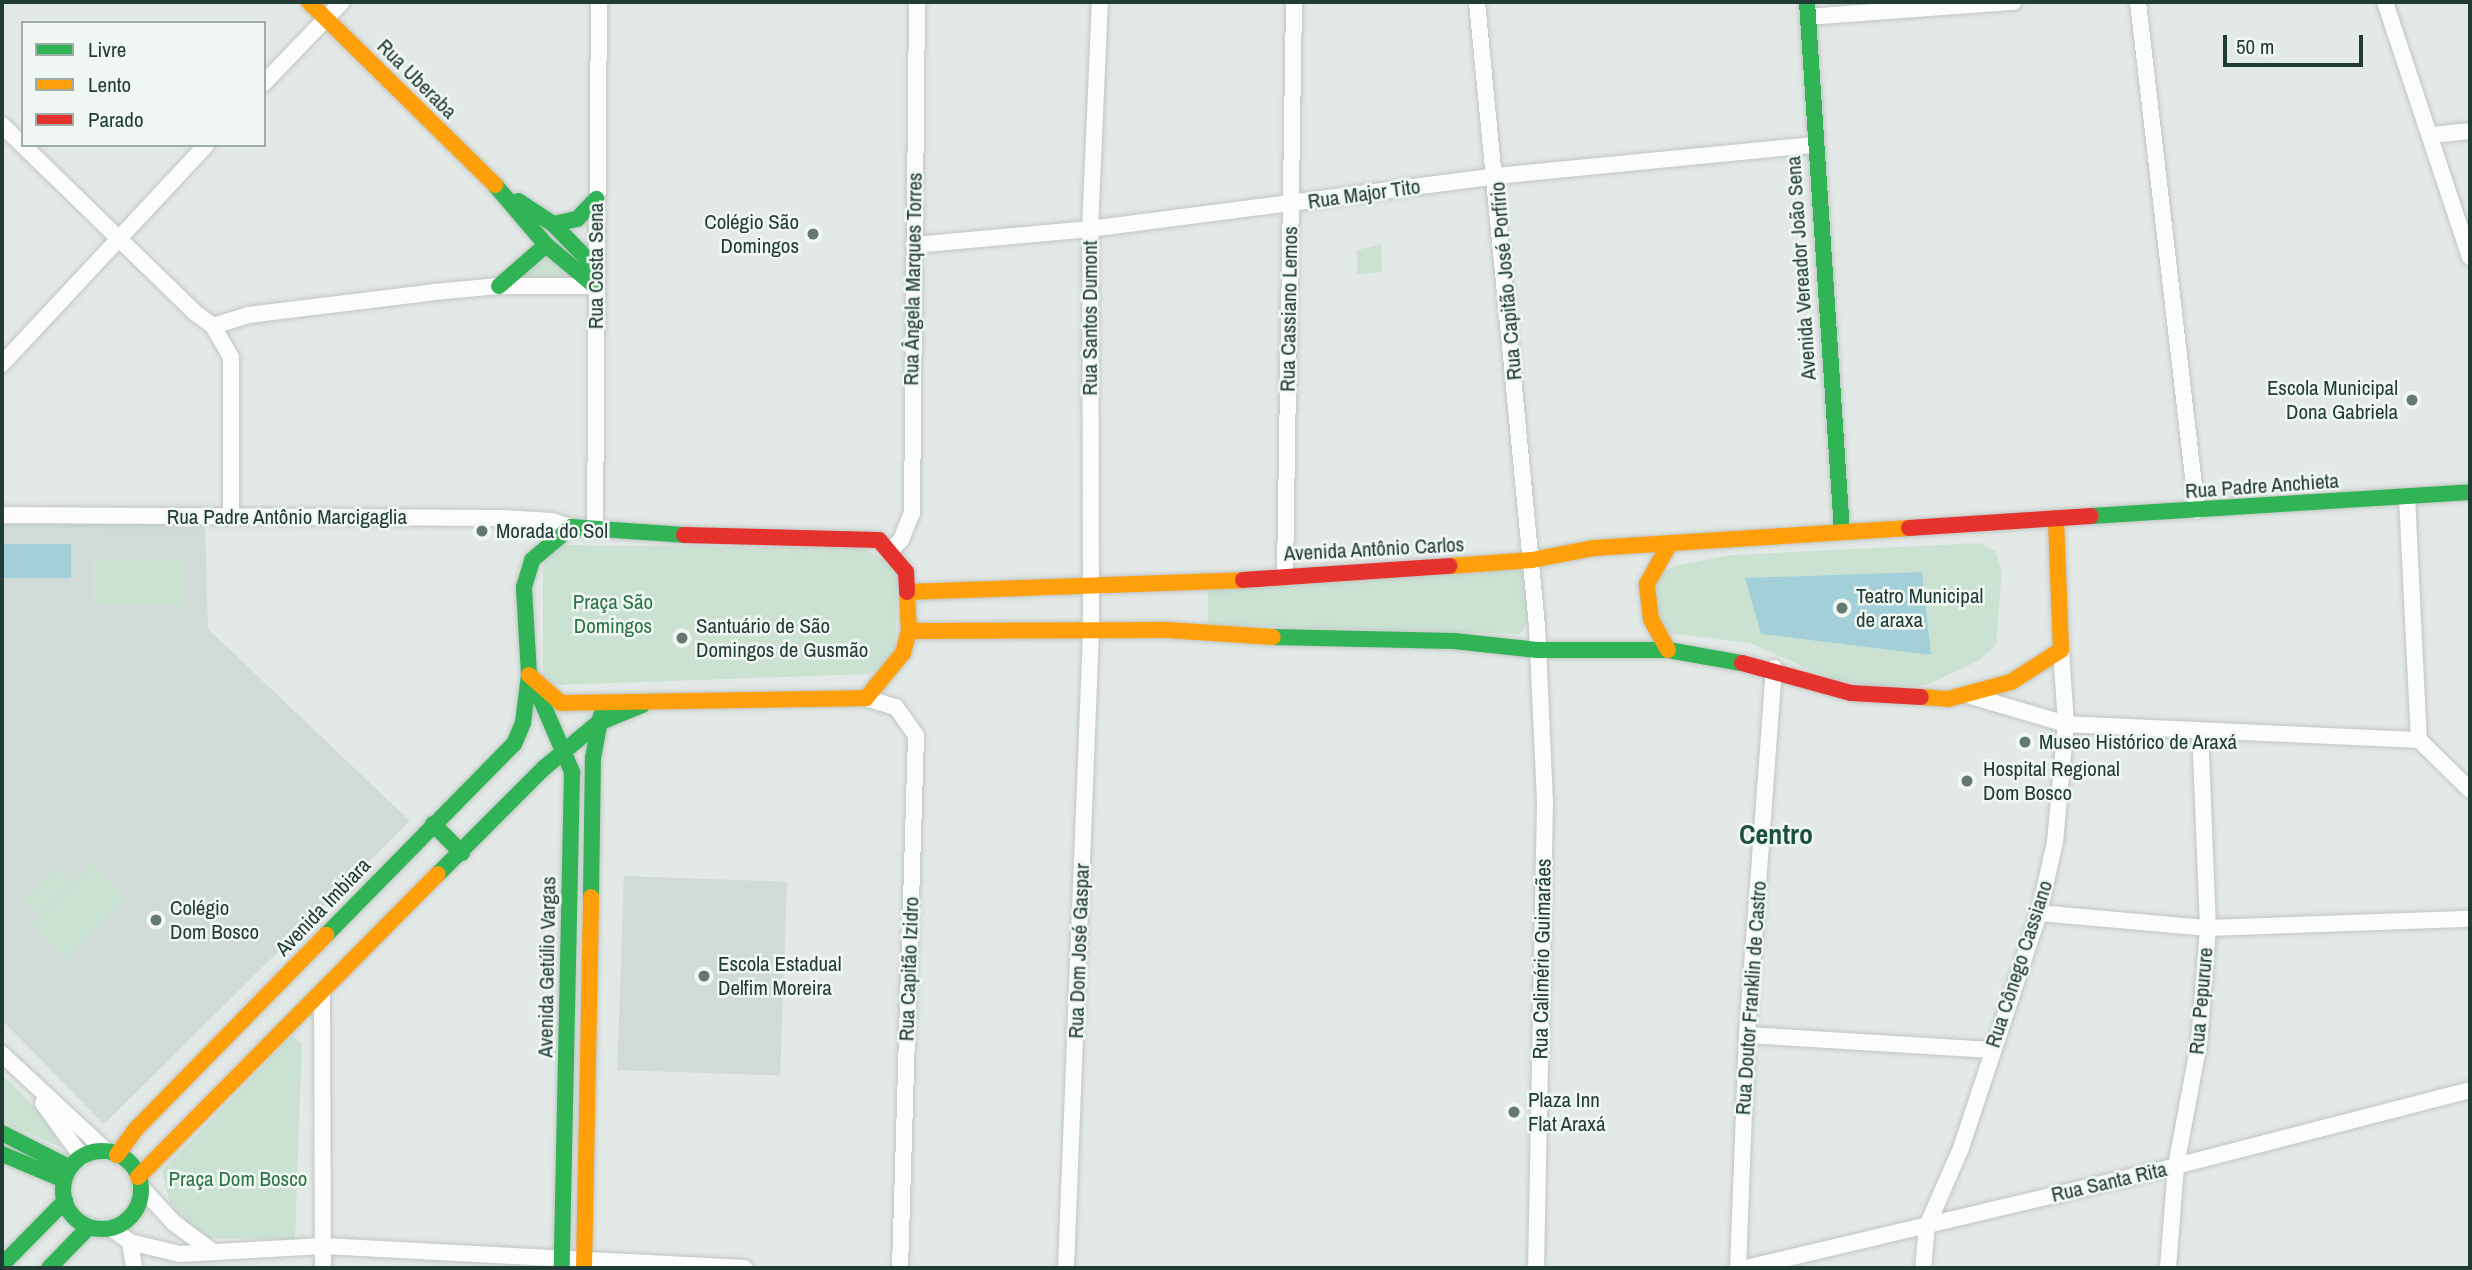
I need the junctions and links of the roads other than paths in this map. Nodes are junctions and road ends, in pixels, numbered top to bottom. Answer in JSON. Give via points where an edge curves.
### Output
{"nodes":[{"id":1,"x":309,"y":2,"type":"edge"},
{"id":2,"x":342,"y":2,"type":"edge"},
{"id":3,"x":600,"y":2,"type":"edge"},
{"id":4,"x":917,"y":2,"type":"edge"},
{"id":5,"x":1100,"y":2,"type":"edge"},
{"id":6,"x":1294,"y":2,"type":"edge"},
{"id":7,"x":1477,"y":2,"type":"edge"},
{"id":8,"x":2013,"y":2,"type":"edge"},
{"id":9,"x":2138,"y":2,"type":"edge"},
{"id":10,"x":2385,"y":2,"type":"edge"},
{"id":11,"x":1808,"y":10,"type":"edge"},
{"id":12,"x":326,"y":18,"type":"junction"},
{"id":13,"x":266,"y":81,"type":"edge"},
{"id":14,"x":2,"y":125,"type":"edge"},
{"id":15,"x":2470,"y":131,"type":"edge"},
{"id":16,"x":2432,"y":135,"type":"junction"},
{"id":17,"x":21,"y":144,"type":"edge"},
{"id":18,"x":1814,"y":145,"type":"junction"},
{"id":19,"x":24,"y":147,"type":"edge"},
{"id":20,"x":204,"y":147,"type":"edge"},
{"id":21,"x":1496,"y":176,"type":"junction"},
{"id":22,"x":496,"y":186,"type":"junction"},
{"id":23,"x":596,"y":199,"type":"junction"},
{"id":24,"x":1292,"y":204,"type":"junction"},
{"id":25,"x":553,"y":224,"type":"junction"},
{"id":26,"x":1090,"y":229,"type":"junction"},
{"id":27,"x":117,"y":239,"type":"junction"},
{"id":28,"x":546,"y":245,"type":"junction"},
{"id":29,"x":914,"y":245,"type":"junction"},
{"id":30,"x":2470,"y":257,"type":"edge"},
{"id":31,"x":595,"y":267,"type":"junction"},
{"id":32,"x":499,"y":286,"type":"junction"},
{"id":33,"x":595,"y":286,"type":"junction"},
{"id":34,"x":214,"y":326,"type":"junction"},
{"id":35,"x":2,"y":363,"type":"edge"},
{"id":36,"x":2470,"y":492,"type":"edge"},
{"id":37,"x":2407,"y":497,"type":"junction"},
{"id":38,"x":2197,"y":511,"type":"junction"},
{"id":39,"x":2,"y":515,"type":"edge"},
{"id":40,"x":231,"y":517,"type":"junction"},
{"id":41,"x":2056,"y":518,"type":"junction"},
{"id":42,"x":571,"y":527,"type":"junction"},
{"id":43,"x":595,"y":530,"type":"junction"},
{"id":44,"x":1842,"y":532,"type":"junction"},
{"id":45,"x":1670,"y":543,"type":"junction"},
{"id":46,"x":891,"y":550,"type":"junction"},
{"id":47,"x":1532,"y":560,"type":"junction"},
{"id":48,"x":1285,"y":575,"type":"junction"},
{"id":49,"x":1087,"y":589,"type":"junction"},
{"id":50,"x":907,"y":592,"type":"junction"},
{"id":51,"x":909,"y":631,"type":"junction"},
{"id":52,"x":1091,"y":633,"type":"junction"},
{"id":53,"x":1538,"y":650,"type":"junction"},
{"id":54,"x":1668,"y":650,"type":"junction"},
{"id":55,"x":2061,"y":650,"type":"junction"},
{"id":56,"x":1774,"y":668,"type":"junction"},
{"id":57,"x":529,"y":675,"type":"junction"},
{"id":58,"x":1971,"y":696,"type":"junction"},
{"id":59,"x":866,"y":698,"type":"junction"},
{"id":60,"x":606,"y":700,"type":"junction"},
{"id":61,"x":648,"y":702,"type":"junction"},
{"id":62,"x":598,"y":723,"type":"junction"},
{"id":63,"x":2066,"y":724,"type":"junction"},
{"id":64,"x":2200,"y":731,"type":"junction"},
{"id":65,"x":2419,"y":740,"type":"junction"},
{"id":66,"x":564,"y":749,"type":"junction"},
{"id":67,"x":2470,"y":790,"type":"edge"},
{"id":68,"x":433,"y":824,"type":"junction"},
{"id":69,"x":462,"y":853,"type":"junction"},
{"id":70,"x":2039,"y":913,"type":"junction"},
{"id":71,"x":2470,"y":919,"type":"edge"},
{"id":72,"x":2208,"y":928,"type":"junction"},
{"id":73,"x":321,"y":995,"type":"junction"},
{"id":74,"x":1746,"y":1035,"type":"junction"},
{"id":75,"x":1992,"y":1050,"type":"junction"},
{"id":76,"x":2,"y":1054,"type":"edge"},
{"id":77,"x":30,"y":1084,"type":"junction"},
{"id":78,"x":2470,"y":1090,"type":"edge"},
{"id":79,"x":2,"y":1133,"type":"edge"},
{"id":80,"x":2,"y":1153,"type":"edge"},
{"id":81,"x":112,"y":1153,"type":"junction"},
{"id":82,"x":2176,"y":1166,"type":"junction"},
{"id":83,"x":72,"y":1168,"type":"junction"},
{"id":84,"x":139,"y":1181,"type":"junction"},
{"id":85,"x":65,"y":1202,"type":"junction"},
{"id":86,"x":1927,"y":1226,"type":"junction"},
{"id":87,"x":89,"y":1227,"type":"junction"},
{"id":88,"x":111,"y":1228,"type":"junction"},
{"id":89,"x":130,"y":1242,"type":"junction"},
{"id":90,"x":324,"y":1246,"type":"junction"},
{"id":91,"x":212,"y":1251,"type":"junction"},
{"id":92,"x":2,"y":1265,"type":"edge"},
{"id":93,"x":562,"y":1265,"type":"edge"},
{"id":94,"x":584,"y":1265,"type":"edge"},
{"id":95,"x":49,"y":1268,"type":"edge"},
{"id":96,"x":134,"y":1268,"type":"edge"},
{"id":97,"x":323,"y":1268,"type":"edge"},
{"id":98,"x":744,"y":1268,"type":"edge"},
{"id":99,"x":900,"y":1268,"type":"edge"},
{"id":100,"x":1066,"y":1268,"type":"edge"},
{"id":101,"x":1536,"y":1268,"type":"edge"},
{"id":102,"x":1738,"y":1268,"type":"edge"},
{"id":103,"x":1746,"y":1268,"type":"edge"},
{"id":104,"x":1923,"y":1268,"type":"edge"},
{"id":105,"x":2168,"y":1268,"type":"edge"}],
"edges":[{"from":1,"to":12,"type":"main road","name":"Rua Uberaba"},
{"from":2,"to":12,"type":"street"},
{"from":3,"to":23,"type":"street","name":"Rua Costa Sena"},
{"from":4,"to":29,"type":"street","name":"Rua Ângela Marques Torres"},
{"from":5,"to":26,"type":"street","name":"Rua Santos Dumont"},
{"from":6,"to":24,"type":"street","name":"Rua Cassiano Lemos"},
{"from":7,"to":21,"type":"street","name":"Rua Capitão José Porfírio"},
{"from":8,"to":11,"type":"street"},
{"from":9,"to":38,"type":"street"},
{"from":10,"to":16,"type":"street"},
{"from":11,"to":18,"type":"main road","name":"Avenida Vereador João Sena"},
{"from":12,"to":13,"type":"street"},
{"from":12,"to":22,"type":"main road","name":"Rua Uberaba"},
{"from":14,"to":17,"type":"street"},
{"from":15,"to":16,"type":"street"},
{"from":16,"to":30,"type":"street"},
{"from":18,"to":21,"type":"street","name":"Rua Major Tito"},
{"from":18,"to":44,"type":"main road","name":"Avenida Vereador João Sena"},
{"from":19,"to":27,"type":"street"},
{"from":20,"to":27,"type":"street"},
{"from":21,"to":24,"type":"street","name":"Rua Major Tito"},
{"from":21,"to":47,"type":"street","name":"Rua Capitão José Porfírio"},
{"from":22,"to":25,"type":"main road","name":"Rua Uberaba"},
{"from":22,"to":28,"type":"main road","name":"Rua Uberaba"},
{"from":23,"to":25,"type":"main road","via":[[577,219]]},
{"from":23,"to":31,"type":"street","name":"Rua Costa Sena"},
{"from":24,"to":26,"type":"street","name":"Rua Major Tito"},
{"from":24,"to":48,"type":"street","name":"Rua Cassiano Lemos"},
{"from":25,"to":31,"type":"main road","name":"Rua Uberaba"},
{"from":26,"to":29,"type":"street","name":"Rua Major Tito"},
{"from":26,"to":49,"type":"street","name":"Rua Santos Dumont"},
{"from":27,"to":34,"type":"street"},
{"from":27,"to":35,"type":"street"},
{"from":28,"to":32,"type":"main road"},
{"from":28,"to":33,"type":"main road","name":"Rua Uberaba"},
{"from":29,"to":46,"type":"street","name":"Rua Ângela Marques Torres","via":[[912,513],[901,540]]},
{"from":31,"to":33,"type":"street","name":"Rua Costa Sena"},
{"from":32,"to":33,"type":"street"},
{"from":32,"to":34,"type":"street","via":[[248,314]]},
{"from":33,"to":43,"type":"street","name":"Rua Costa Sena"},
{"from":34,"to":40,"type":"street","via":[[231,357]]},
{"from":36,"to":37,"type":"main road","name":"Rua Padre Anchieta"},
{"from":37,"to":38,"type":"main road","name":"Rua Padre Anchieta"},
{"from":37,"to":65,"type":"street"},
{"from":38,"to":41,"type":"main road","name":"Rua Padre Anchieta"},
{"from":39,"to":40,"type":"street","name":"Rua Padre Antônio Marcigaglia"},
{"from":40,"to":42,"type":"street","name":"Rua Padre Antônio Marcigaglia","via":[[502,518]]},
{"from":41,"to":44,"type":"main road","name":"Rua Padre Anchieta"},
{"from":41,"to":55,"type":"main road"},
{"from":42,"to":43,"type":"main road"},
{"from":42,"to":57,"type":"main road","via":[[532,560],[524,587]]},
{"from":43,"to":46,"type":"main road","via":[[747,540],[866,537]]},
{"from":44,"to":45,"type":"main road","name":"Avenida Antônio Carlos"},
{"from":45,"to":47,"type":"main road","name":"Avenida Antônio Carlos","via":[[1592,548]]},
{"from":45,"to":54,"type":"main road","via":[[1647,584],[1651,619]]},
{"from":46,"to":50,"type":"main road","via":[[906,572]]},
{"from":47,"to":48,"type":"main road","name":"Avenida Antônio Carlos"},
{"from":47,"to":53,"type":"street","name":"Rua Capitão José Porfírio"},
{"from":48,"to":49,"type":"main road","name":"Avenida Antônio Carlos"},
{"from":49,"to":50,"type":"main road","name":"Avenida Antônio Carlos"},
{"from":49,"to":52,"type":"street","name":"Rua Santos Dumont"},
{"from":50,"to":51,"type":"main road"},
{"from":51,"to":52,"type":"main road"},
{"from":51,"to":59,"type":"main road","via":[[904,653]]},
{"from":52,"to":53,"type":"main road","via":[[1167,630],[1454,641]]},
{"from":52,"to":100,"type":"street","name":"Rua Dom José Gaspar"},
{"from":53,"to":54,"type":"main road"},
{"from":53,"to":101,"type":"street","name":"Rua Calimério Guimarães","via":[[1545,802]]},
{"from":54,"to":56,"type":"main road"},
{"from":55,"to":58,"type":"main road","via":[[2011,682]]},
{"from":55,"to":63,"type":"street","name":"Rua Cônego Cassiano"},
{"from":56,"to":58,"type":"main road","via":[[1851,693],[1948,699]]},
{"from":56,"to":74,"type":"street","name":"Rua Doutor Franklin de Castro"},
{"from":57,"to":60,"type":"main road","via":[[561,703]]},
{"from":57,"to":66,"type":"main road","name":"Avenida Getúlio Vargas"},
{"from":57,"to":68,"type":"main road","name":"Avenida Imbiara","via":[[523,723],[514,744]]},
{"from":58,"to":63,"type":"street"},
{"from":59,"to":61,"type":"main road"},
{"from":59,"to":99,"type":"street","name":"Rua Capitão Izidro","via":[[896,707],[916,736]]},
{"from":60,"to":61,"type":"main road"},
{"from":60,"to":62,"type":"main road","name":"Avenida Getúlio Vargas"},
{"from":61,"to":62,"type":"main road"},
{"from":62,"to":66,"type":"main road"},
{"from":62,"to":94,"type":"main road","name":"Avenida Getúlio Vargas"},
{"from":63,"to":64,"type":"street"},
{"from":63,"to":70,"type":"street","name":"Rua Cônego Cassiano","via":[[2055,842]]},
{"from":64,"to":65,"type":"street"},
{"from":64,"to":72,"type":"street","name":"Rua Pepurure"},
{"from":65,"to":67,"type":"street"},
{"from":66,"to":69,"type":"main road"},
{"from":66,"to":93,"type":"main road","name":"Avenida Getúlio Vargas","via":[[572,772]]},
{"from":68,"to":69,"type":"main road"},
{"from":68,"to":81,"type":"main road","name":"Avenida Imbiara"},
{"from":69,"to":73,"type":"main road"},
{"from":70,"to":72,"type":"street"},
{"from":70,"to":75,"type":"street","name":"Rua Cônego Cassiano"},
{"from":71,"to":72,"type":"street"},
{"from":72,"to":82,"type":"street","name":"Rua Pepurure","via":[[2199,1042]]},
{"from":73,"to":84,"type":"main road"},
{"from":73,"to":90,"type":"street"},
{"from":74,"to":75,"type":"street"},
{"from":74,"to":102,"type":"street","name":"Rua Doutor Franklin de Castro"},
{"from":75,"to":86,"type":"street","name":"Rua Cônego Cassiano","via":[[1961,1148]]},
{"from":76,"to":77,"type":"street"},
{"from":77,"to":81,"type":"street"},
{"from":77,"to":83,"type":"street"},
{"from":78,"to":82,"type":"street","name":"Rua Santa Rita"},
{"from":79,"to":83,"type":"main road"},
{"from":80,"to":83,"type":"main road"},
{"from":81,"to":83,"type":"main road"},
{"from":81,"to":84,"type":"main road"},
{"from":82,"to":86,"type":"street","name":"Rua Santa Rita"},
{"from":82,"to":105,"type":"street","name":"Rua Pepurure"},
{"from":83,"to":85,"type":"main road"},
{"from":84,"to":88,"type":"main road","via":[[130,1217]]},
{"from":84,"to":91,"type":"street","via":[[174,1223]]},
{"from":85,"to":87,"type":"main road","via":[[74,1217]]},
{"from":85,"to":92,"type":"main road"},
{"from":86,"to":103,"type":"street","name":"Rua Santa Rita"},
{"from":86,"to":104,"type":"street","name":"Rua Cônego Cassiano"},
{"from":87,"to":88,"type":"main road"},
{"from":87,"to":95,"type":"main road"},
{"from":88,"to":89,"type":"street"},
{"from":89,"to":91,"type":"street","via":[[180,1254]]},
{"from":89,"to":96,"type":"street"},
{"from":90,"to":91,"type":"street"},
{"from":90,"to":93,"type":"street"},
{"from":90,"to":97,"type":"street"},
{"from":93,"to":94,"type":"street"},
{"from":94,"to":98,"type":"street"}]}
